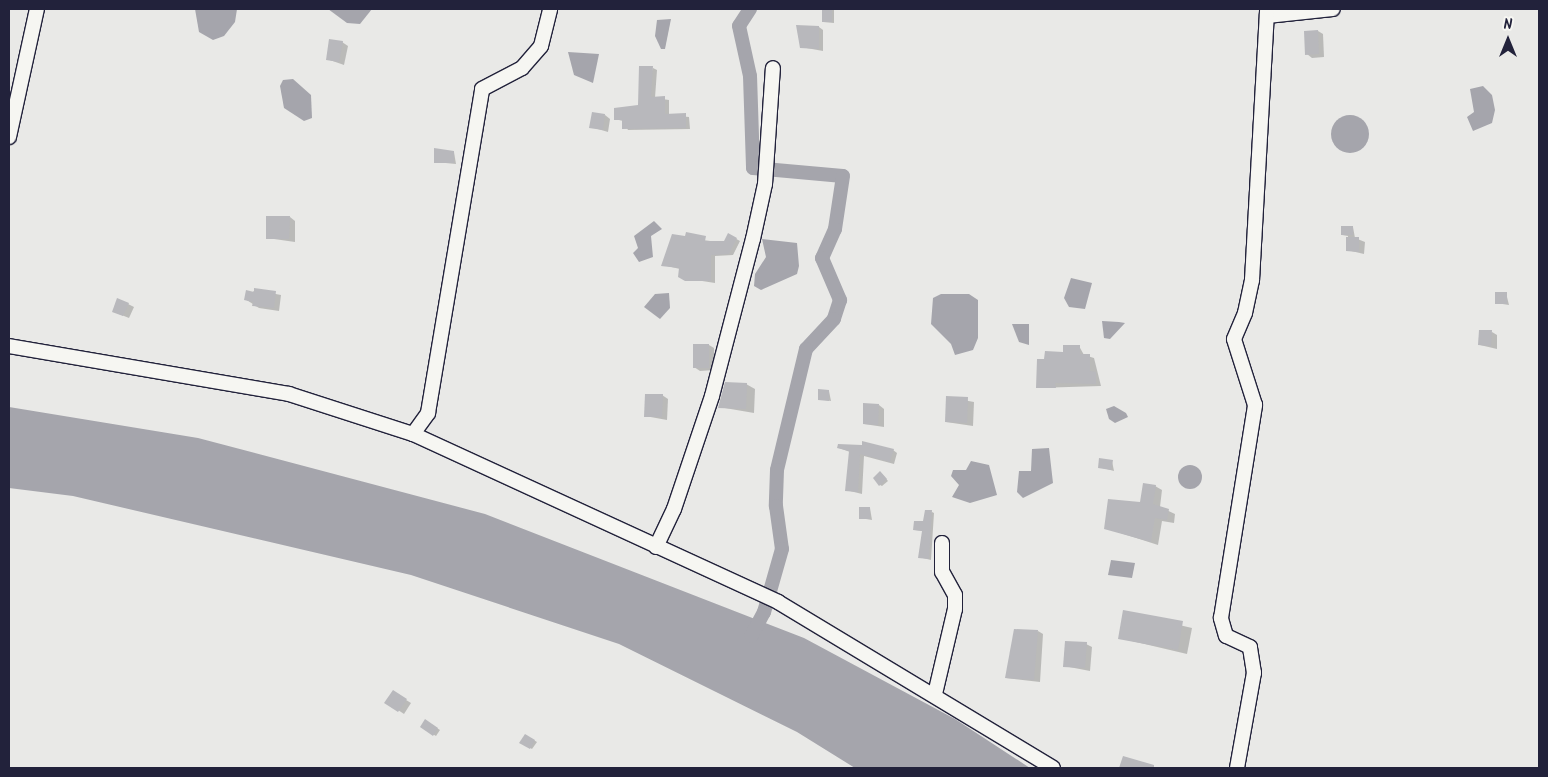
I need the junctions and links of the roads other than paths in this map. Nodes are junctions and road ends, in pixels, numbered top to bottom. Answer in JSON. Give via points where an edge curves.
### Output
{"nodes":[{"id":1,"x":37,"y":9,"type":"edge"},
{"id":2,"x":550,"y":9,"type":"edge"},
{"id":3,"x":1333,"y":9,"type":"edge"},
{"id":4,"x":1267,"y":12,"type":"edge"},
{"id":5,"x":773,"y":68,"type":"dead end"},
{"id":6,"x":9,"y":138,"type":"edge"},
{"id":7,"x":9,"y":346,"type":"edge"},
{"id":8,"x":413,"y":434,"type":"junction"},
{"id":9,"x":942,"y":543,"type":"dead end"},
{"id":10,"x":656,"y":547,"type":"junction"},
{"id":11,"x":935,"y":694,"type":"junction"},
{"id":12,"x":1053,"y":768,"type":"edge"},
{"id":13,"x":1237,"y":768,"type":"edge"}],
"edges":[{"from":1,"to":6,"type":"street"},
{"from":2,"to":8,"type":"street","via":[[541,46],[522,68],[482,89],[428,413]]},
{"from":3,"to":4,"type":"street"},
{"from":4,"to":13,"type":"street","via":[[1252,280],[1245,313],[1234,338],[1255,405],[1221,618],[1226,636],[1250,647],[1254,674]]},
{"from":5,"to":10,"type":"street","via":[[765,184],[712,396],[674,509]]},
{"from":7,"to":8,"type":"street","via":[[289,394]]},
{"from":8,"to":10,"type":"street"},
{"from":9,"to":11,"type":"street","via":[[942,572],[955,595],[955,609]]},
{"from":10,"to":11,"type":"street","via":[[778,602],[832,638]]},
{"from":11,"to":12,"type":"street"}]}
